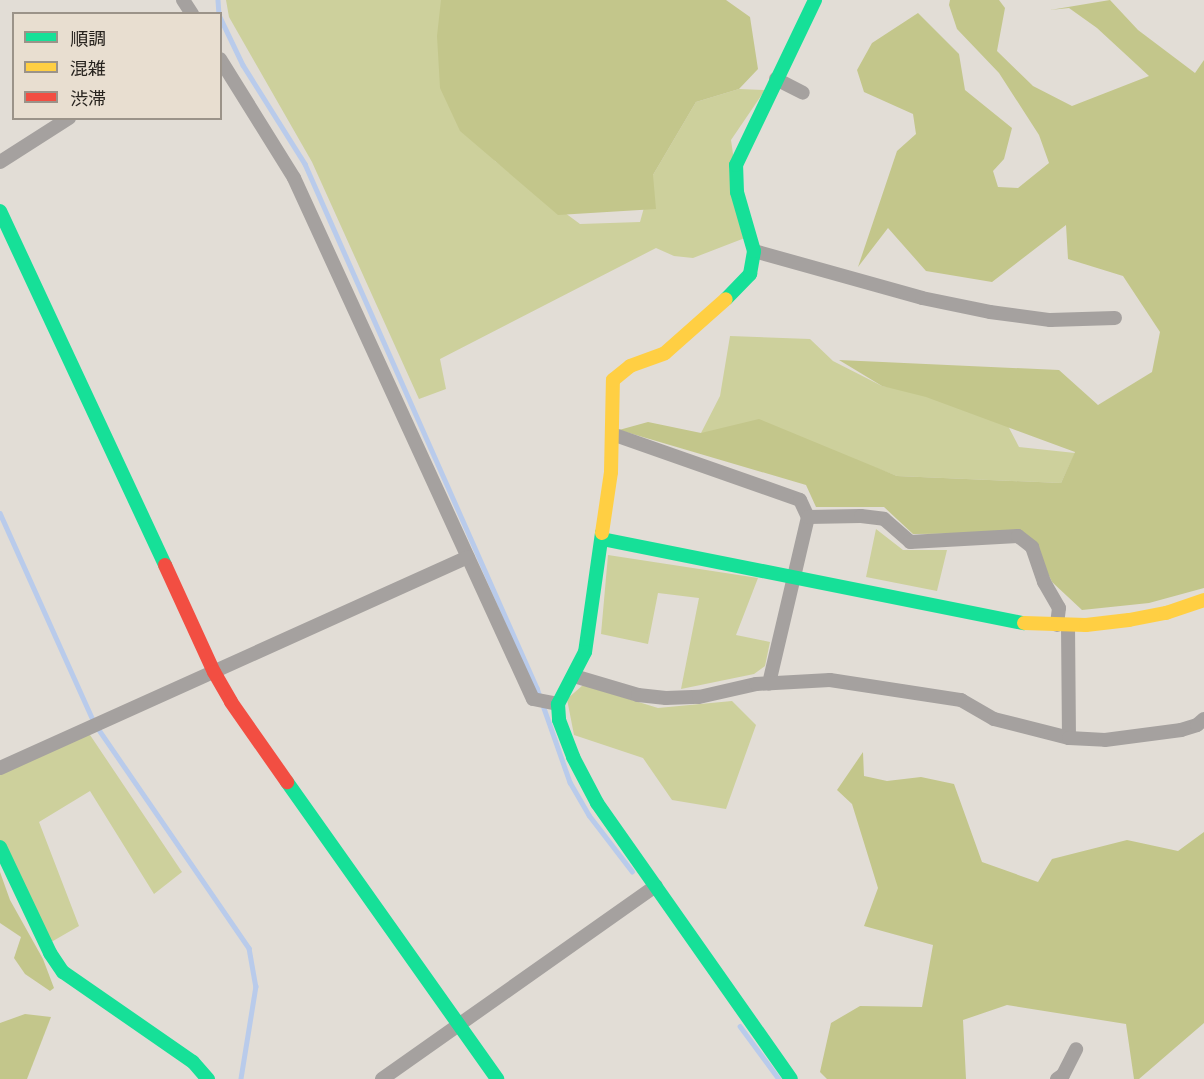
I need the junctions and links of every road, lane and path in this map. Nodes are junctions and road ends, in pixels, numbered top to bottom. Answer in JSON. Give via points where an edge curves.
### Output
{"nodes":[{"id":1,"x":815,"y":0,"type":"edge"},
{"id":2,"x":222,"y":61,"type":"edge"},
{"id":3,"x":776,"y":79,"type":"junction"},
{"id":4,"x":803,"y":93,"type":"dead end"},
{"id":5,"x":66,"y":120,"type":"edge"},
{"id":6,"x":0,"y":162,"type":"edge"},
{"id":7,"x":0,"y":211,"type":"edge"},
{"id":8,"x":754,"y":251,"type":"junction"},
{"id":9,"x":1115,"y":318,"type":"dead end"},
{"id":10,"x":612,"y":434,"type":"junction"},
{"id":11,"x":808,"y":517,"type":"junction"},
{"id":12,"x":602,"y":539,"type":"junction"},
{"id":13,"x":468,"y":557,"type":"junction"},
{"id":14,"x":794,"y":576,"type":"junction"},
{"id":15,"x":1204,"y":600,"type":"edge"},
{"id":16,"x":1063,"y":625,"type":"junction"},
{"id":17,"x":214,"y":672,"type":"junction"},
{"id":18,"x":574,"y":676,"type":"junction"},
{"id":19,"x":769,"y":683,"type":"junction"},
{"id":20,"x":558,"y":704,"type":"junction"},
{"id":21,"x":1204,"y":719,"type":"edge"},
{"id":22,"x":1069,"y":738,"type":"junction"},
{"id":23,"x":0,"y":768,"type":"edge"},
{"id":24,"x":0,"y":846,"type":"edge"},
{"id":25,"x":656,"y":886,"type":"junction"},
{"id":26,"x":458,"y":1025,"type":"junction"},
{"id":27,"x":1076,"y":1050,"type":"dead end"},
{"id":28,"x":208,"y":1079,"type":"edge"},
{"id":29,"x":382,"y":1079,"type":"edge"},
{"id":30,"x":496,"y":1079,"type":"edge"},
{"id":31,"x":791,"y":1079,"type":"edge"},
{"id":32,"x":1057,"y":1079,"type":"edge"}],
"edges":[{"from":1,"to":3,"type":"street"},
{"from":2,"to":13,"type":"street","via":[[294,178]]},
{"from":3,"to":4,"type":"street"},
{"from":3,"to":8,"type":"street","via":[[736,165],[737,192]]},
{"from":5,"to":6,"type":"street"},
{"from":7,"to":17,"type":"street"},
{"from":8,"to":9,"type":"street","via":[[922,298],[990,312],[1050,320]]},
{"from":8,"to":10,"type":"street","via":[[750,274],[717,308],[665,353],[630,366],[613,380]]},
{"from":10,"to":11,"type":"street","via":[[800,500]]},
{"from":10,"to":12,"type":"street"},
{"from":11,"to":14,"type":"street"},
{"from":11,"to":16,"type":"street","via":[[884,519],[910,542],[1018,536],[1032,547]]},
{"from":12,"to":14,"type":"street"},
{"from":12,"to":18,"type":"street","via":[[585,652]]},
{"from":13,"to":17,"type":"street"},
{"from":13,"to":20,"type":"street","via":[[533,699]]},
{"from":14,"to":16,"type":"street","via":[[1027,624]]},
{"from":14,"to":19,"type":"street"},
{"from":15,"to":16,"type":"street","via":[[1129,620]]},
{"from":16,"to":22,"type":"street"},
{"from":17,"to":23,"type":"street"},
{"from":17,"to":26,"type":"street","via":[[238,712]]},
{"from":18,"to":19,"type":"street","via":[[638,695],[666,698],[699,697]]},
{"from":18,"to":20,"type":"street"},
{"from":19,"to":22,"type":"street","via":[[830,680],[961,700],[994,719]]},
{"from":20,"to":25,"type":"street","via":[[562,729],[597,803]]},
{"from":21,"to":22,"type":"street","via":[[1181,730],[1146,736],[1105,741]]},
{"from":24,"to":28,"type":"street","via":[[50,953],[63,972],[193,1062]]},
{"from":25,"to":26,"type":"street"},
{"from":25,"to":31,"type":"street"},
{"from":26,"to":29,"type":"street"},
{"from":26,"to":30,"type":"street"},
{"from":27,"to":32,"type":"street"}]}
